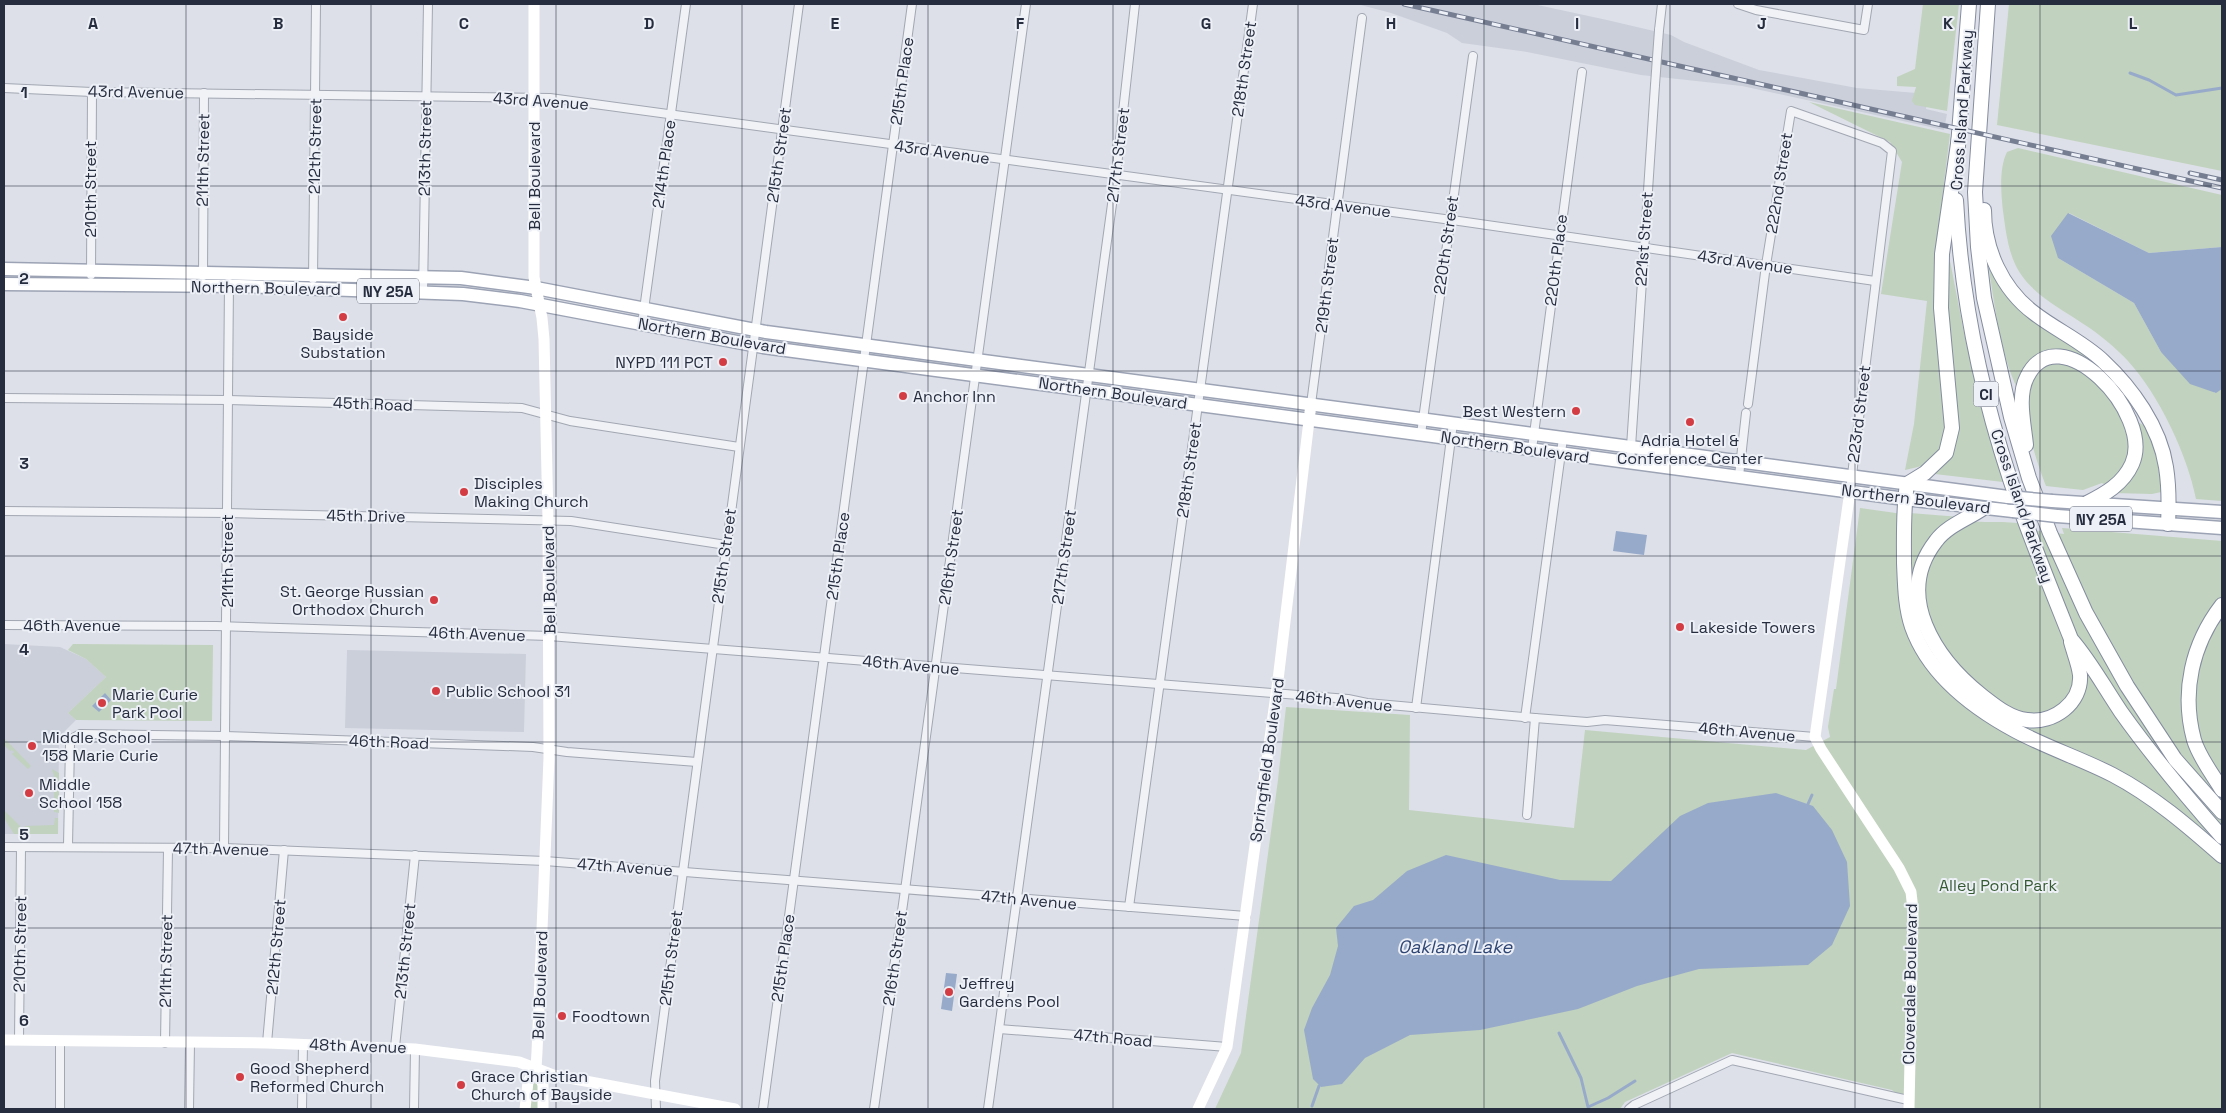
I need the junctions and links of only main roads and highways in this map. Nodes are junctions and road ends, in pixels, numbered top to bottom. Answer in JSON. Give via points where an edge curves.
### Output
{"nodes":[{"id":1,"x":1969,"y":4,"type":"edge"},
{"id":2,"x":1988,"y":4,"type":"edge"},
{"id":3,"x":1982,"y":71,"type":"junction"},
{"id":4,"x":1959,"y":137,"type":"junction"},
{"id":5,"x":4,"y":269,"type":"edge"},
{"id":6,"x":4,"y":284,"type":"edge"},
{"id":7,"x":2029,"y":478,"type":"junction"},
{"id":8,"x":1907,"y":484,"type":"junction"},
{"id":9,"x":1905,"y":499,"type":"junction"},
{"id":10,"x":2087,"y":503,"type":"junction"},
{"id":11,"x":1982,"y":508,"type":"junction"},
{"id":12,"x":2169,"y":508,"type":"junction"},
{"id":13,"x":2222,"y":512,"type":"edge"},
{"id":14,"x":2168,"y":524,"type":"junction"},
{"id":15,"x":2222,"y":528,"type":"edge"},
{"id":16,"x":2222,"y":605,"type":"edge"},
{"id":17,"x":2071,"y":639,"type":"junction"},
{"id":18,"x":2222,"y":790,"type":"edge"},
{"id":19,"x":2222,"y":812,"type":"edge"},
{"id":20,"x":2222,"y":837,"type":"edge"},
{"id":21,"x":2222,"y":856,"type":"edge"}],
"edges":[{"from":1,"to":4,"type":"highway","name":"Cross Island Parkway","number":"CI"},
{"from":2,"to":3,"type":"highway","name":"Cross Island Parkway","number":"CI"},
{"from":3,"to":7,"type":"highway","name":"Cross Island Parkway","number":"CI","via":[[1975,192],[1979,256],[1997,360]]},
{"from":3,"to":12,"type":"highway","via":[[1984,217],[2000,273],[2006,285],[2033,312],[2101,359],[2135,397],[2149,420],[2166,466]]},
{"from":4,"to":8,"type":"highway","via":[[1942,263],[1941,308],[1952,428],[1946,454]]},
{"from":4,"to":17,"type":"highway","name":"Cross Island Parkway","number":"CI","via":[[1956,194],[1959,253],[1979,369],[2010,481]]},
{"from":5,"to":8,"type":"main road","name":"Northern Boulevard","via":[[461,278],[536,288],[755,330]]},
{"from":6,"to":9,"type":"main road","name":"Northern Boulevard","number":"NY 25A","via":[[462,294],[540,305],[753,345]]},
{"from":7,"to":10,"type":"highway","via":[[2022,400],[2026,378],[2042,359],[2059,356],[2086,366],[2101,379],[2124,408],[2134,434],[2135,458],[2126,474],[2113,488]]},
{"from":7,"to":19,"type":"highway","name":"Cross Island Parkway","number":"CI","via":[[2086,613],[2127,686],[2175,759]]},
{"from":8,"to":9,"type":"highway"},
{"from":8,"to":10,"type":"main road","name":"Northern Boulevard","number":"NY 25A","bridge":true},
{"from":9,"to":11,"type":"main road","name":"Northern Boulevard"},
{"from":9,"to":21,"type":"highway","via":[[1906,596],[1911,625],[1919,645],[1951,686],[1986,714],[2018,732],[2114,776],[2156,801]]},
{"from":10,"to":12,"type":"main road","name":"Northern Boulevard","number":"NY 25A"},
{"from":11,"to":14,"type":"main road","name":"Northern Boulevard","number":"NY 25A","bridge":true},
{"from":11,"to":17,"type":"highway","via":[[1936,540],[1922,570],[1919,584],[1922,619],[1945,661],[1970,686],[2010,715],[2027,720],[2046,719],[2061,713],[2073,702],[2079,690],[2080,676]]},
{"from":12,"to":13,"type":"main road","name":"Northern Boulevard","number":"NY 25A"},
{"from":12,"to":14,"type":"highway"},
{"from":14,"to":15,"type":"main road","name":"Northern Boulevard","number":"NY 25A"},
{"from":16,"to":18,"type":"highway","via":[[2210,621],[2194,658],[2188,709],[2195,742]]},
{"from":17,"to":20,"type":"highway","name":"Cross Island Parkway","number":"CI","via":[[2169,777]]}]}
